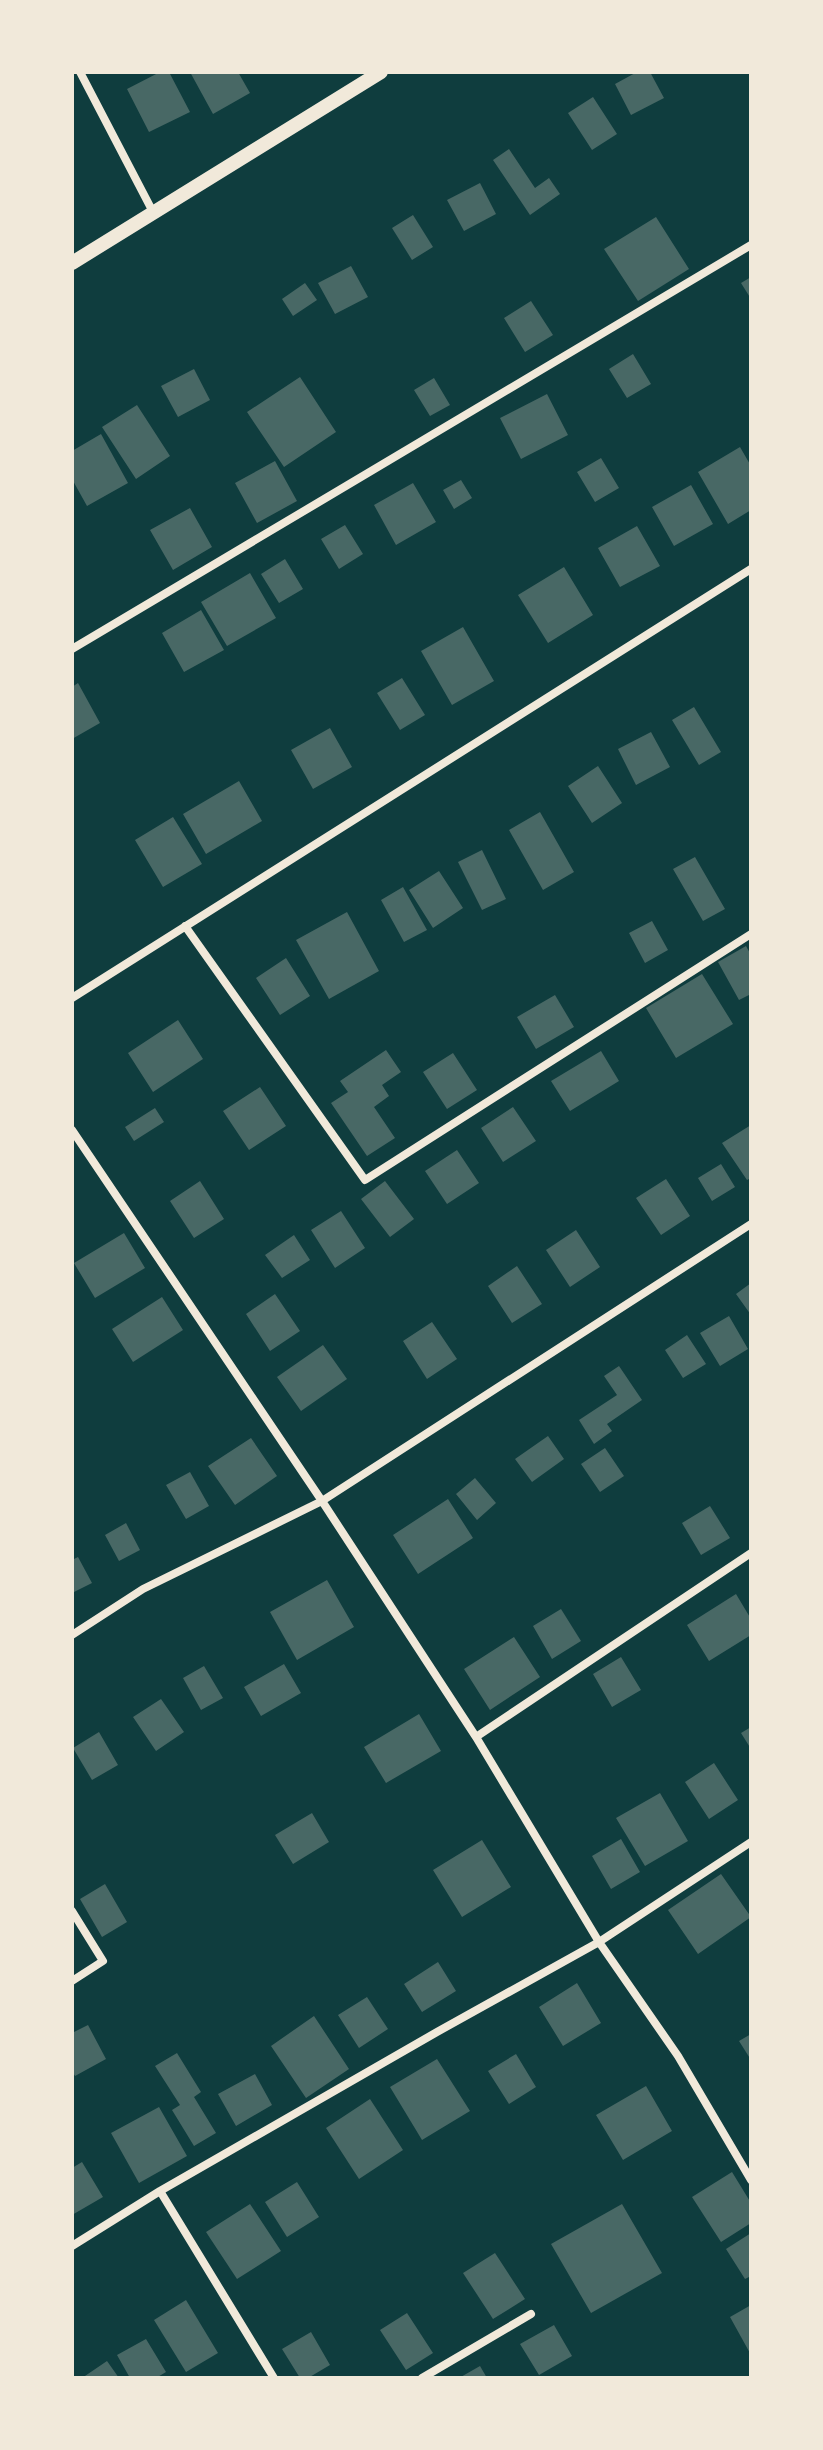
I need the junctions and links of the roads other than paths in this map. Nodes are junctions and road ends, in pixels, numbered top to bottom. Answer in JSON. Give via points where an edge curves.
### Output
{"nodes":[{"id":1,"x":80,"y":72,"type":"edge"},
{"id":2,"x":381,"y":72,"type":"edge"},
{"id":3,"x":153,"y":212,"type":"junction"},
{"id":4,"x":751,"y":245,"type":"edge"},
{"id":5,"x":72,"y":263,"type":"edge"},
{"id":6,"x":751,"y":569,"type":"edge"},
{"id":7,"x":72,"y":649,"type":"edge"},
{"id":8,"x":185,"y":926,"type":"junction"},
{"id":9,"x":751,"y":934,"type":"edge"},
{"id":10,"x":72,"y":998,"type":"edge"},
{"id":11,"x":72,"y":1130,"type":"edge"},
{"id":12,"x":751,"y":1224,"type":"edge"},
{"id":13,"x":322,"y":1501,"type":"junction"},
{"id":14,"x":751,"y":1553,"type":"edge"},
{"id":15,"x":72,"y":1635,"type":"edge"},
{"id":16,"x":476,"y":1737,"type":"junction"},
{"id":17,"x":751,"y":1842,"type":"edge"},
{"id":18,"x":72,"y":1911,"type":"edge"},
{"id":19,"x":599,"y":1942,"type":"junction"},
{"id":20,"x":72,"y":1981,"type":"edge"},
{"id":21,"x":751,"y":2180,"type":"edge"},
{"id":22,"x":160,"y":2191,"type":"junction"},
{"id":23,"x":72,"y":2246,"type":"edge"},
{"id":24,"x":531,"y":2314,"type":"dead end"},
{"id":25,"x":274,"y":2378,"type":"edge"},
{"id":26,"x":422,"y":2378,"type":"edge"}],
"edges":[{"from":1,"to":3,"type":"street"},
{"from":2,"to":3,"type":"street"},
{"from":3,"to":5,"type":"street"},
{"from":4,"to":7,"type":"street"},
{"from":6,"to":8,"type":"street"},
{"from":8,"to":9,"type":"street","via":[[365,1180]]},
{"from":8,"to":10,"type":"street"},
{"from":11,"to":13,"type":"street"},
{"from":12,"to":13,"type":"street"},
{"from":13,"to":15,"type":"street","via":[[143,1589]]},
{"from":13,"to":16,"type":"street"},
{"from":14,"to":16,"type":"street"},
{"from":16,"to":19,"type":"street"},
{"from":17,"to":19,"type":"street"},
{"from":18,"to":20,"type":"street","via":[[103,1961]]},
{"from":19,"to":21,"type":"street","via":[[678,2056]]},
{"from":19,"to":22,"type":"street"},
{"from":22,"to":23,"type":"street"},
{"from":22,"to":25,"type":"street"},
{"from":24,"to":26,"type":"street"}]}
